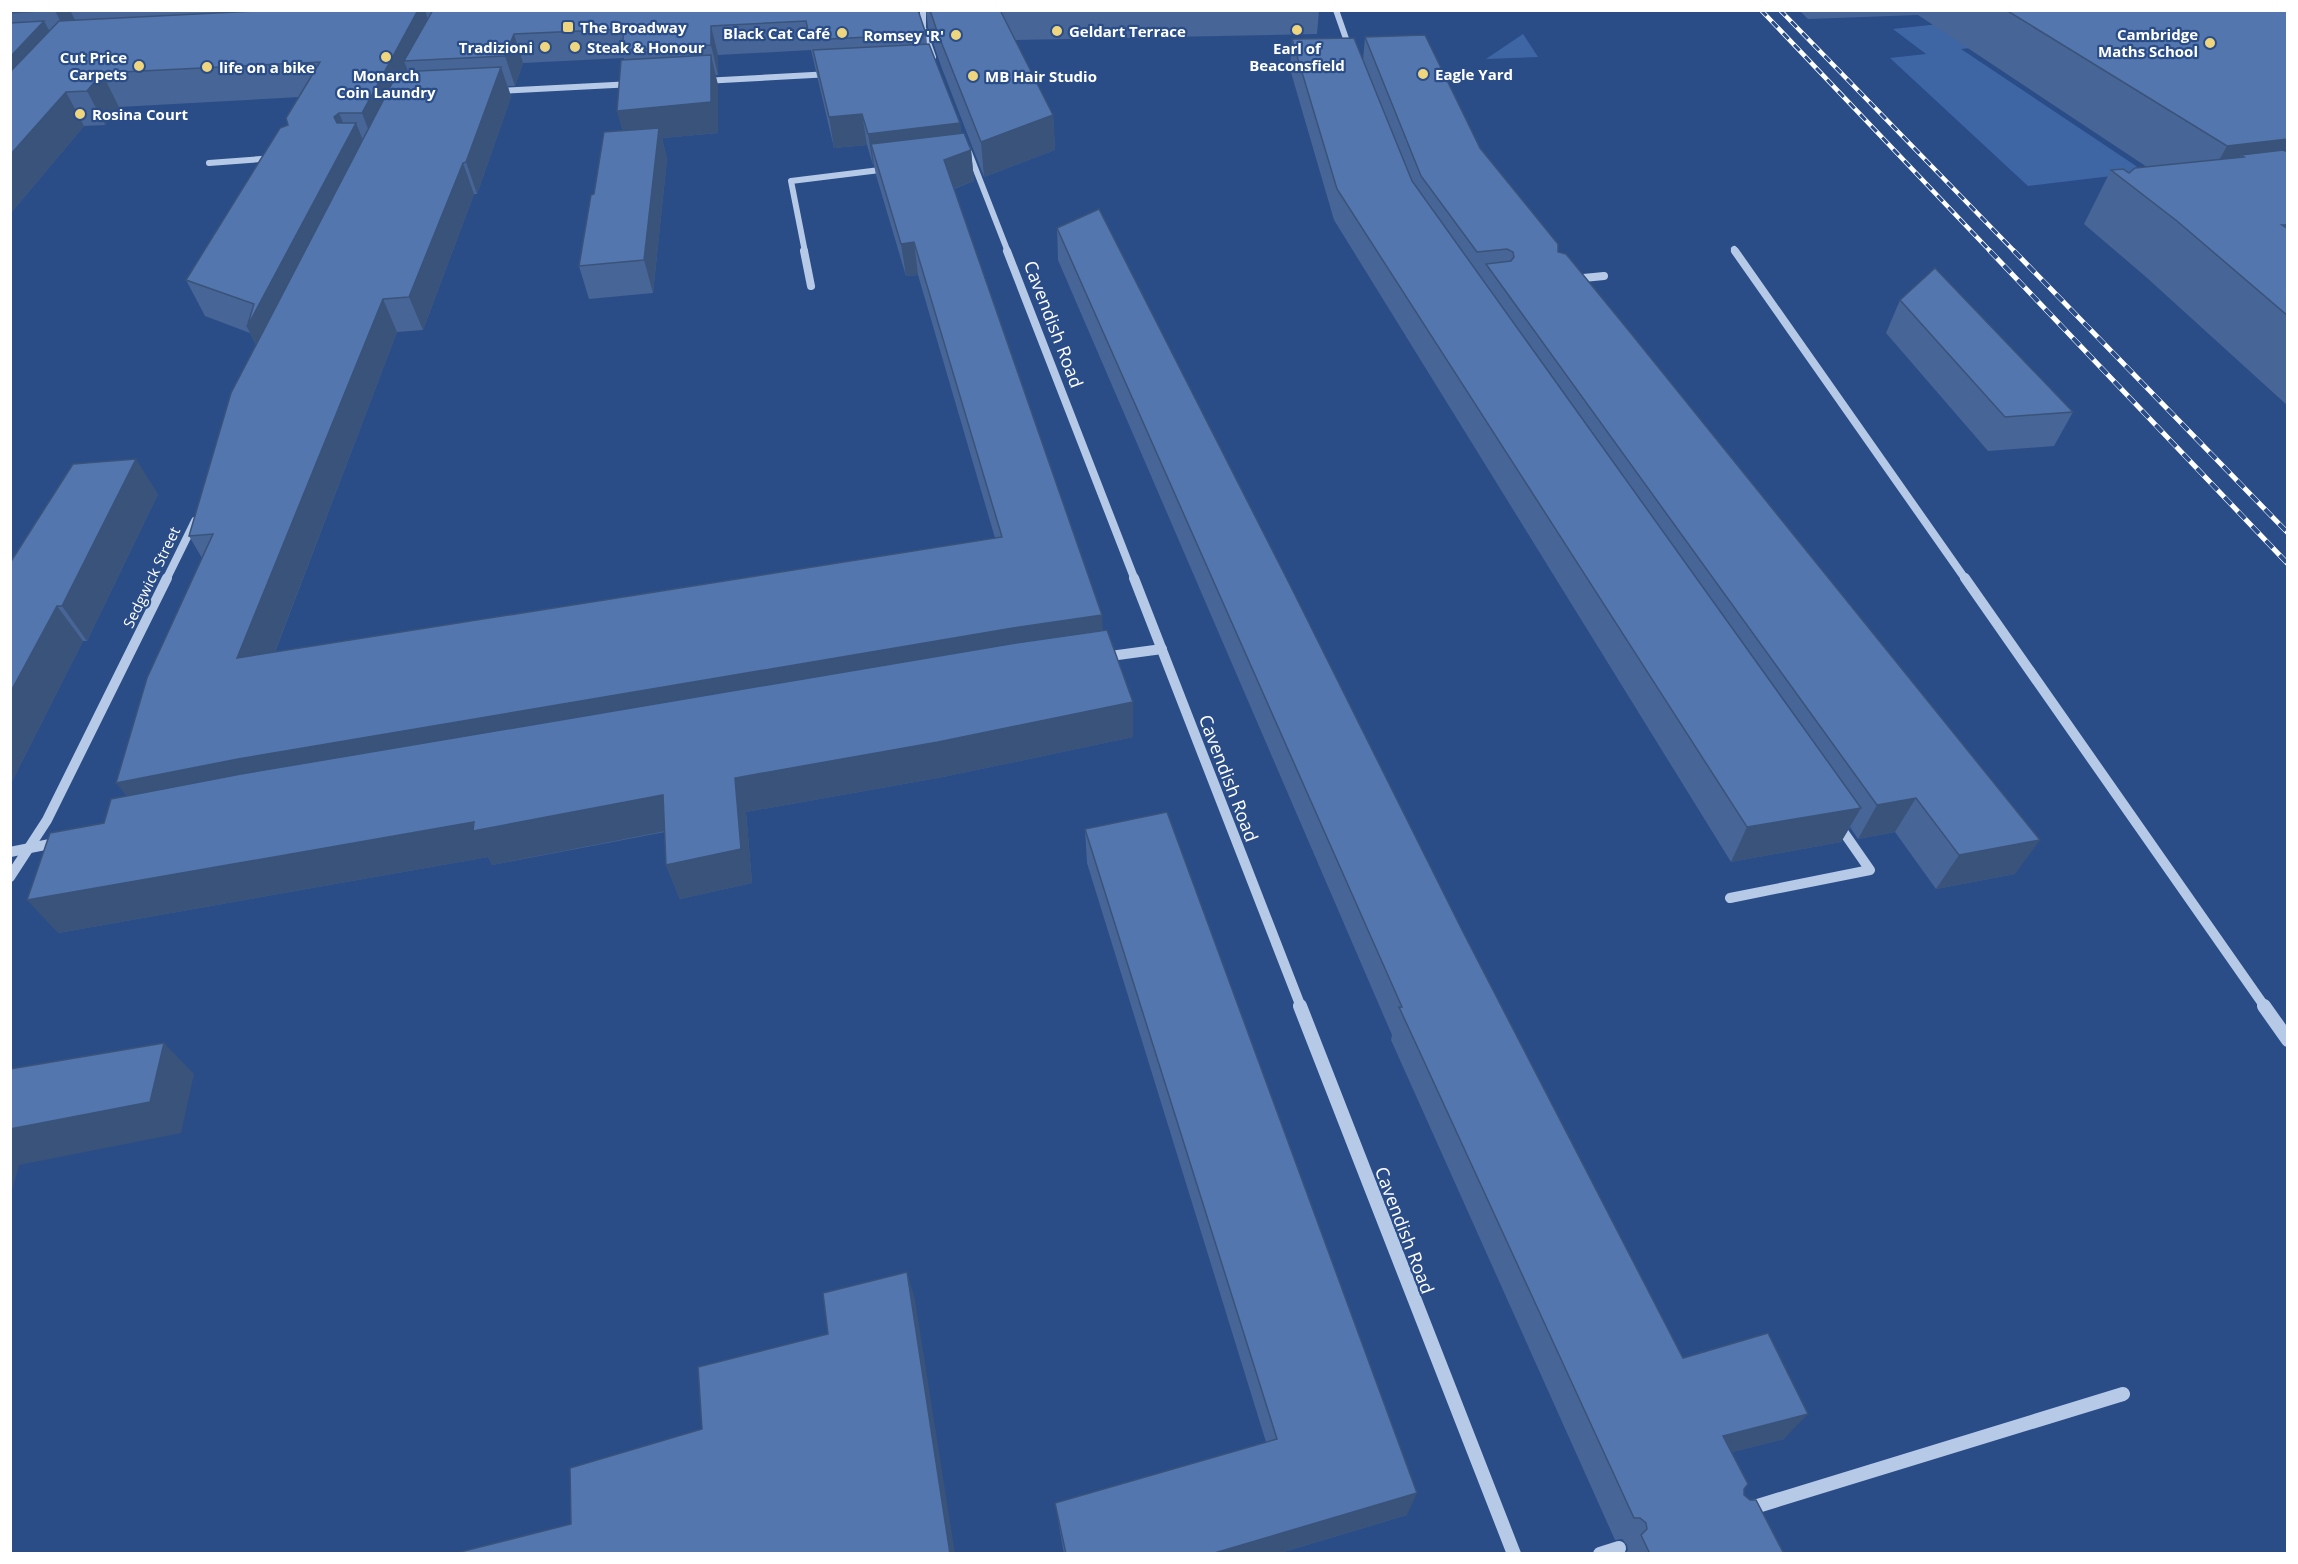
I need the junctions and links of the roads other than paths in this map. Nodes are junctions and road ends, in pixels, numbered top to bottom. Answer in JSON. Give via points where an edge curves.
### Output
{"nodes":[{"id":1,"x":923,"y":10,"type":"edge"},
{"id":2,"x":1336,"y":10,"type":"edge"},
{"id":3,"x":1353,"y":59,"type":"edge"},
{"id":4,"x":936,"y":68,"type":"edge"},
{"id":5,"x":842,"y":73,"type":"edge"},
{"id":6,"x":691,"y":82,"type":"edge"},
{"id":7,"x":638,"y":84,"type":"edge"},
{"id":8,"x":488,"y":92,"type":"edge"},
{"id":9,"x":963,"y":138,"type":"edge"},
{"id":10,"x":288,"y":158,"type":"edge"},
{"id":11,"x":209,"y":163,"type":"dead end"},
{"id":12,"x":892,"y":168,"type":"edge"},
{"id":13,"x":1734,"y":249,"type":"dead end"},
{"id":14,"x":1604,"y":276,"type":"dead end"},
{"id":15,"x":1564,"y":280,"type":"edge"},
{"id":16,"x":811,"y":286,"type":"dead end"},
{"id":17,"x":200,"y":512,"type":"edge"},
{"id":18,"x":1162,"y":649,"type":"junction"},
{"id":19,"x":1096,"y":658,"type":"edge"},
{"id":20,"x":1829,"y":811,"type":"edge"},
{"id":21,"x":72,"y":840,"type":"edge"},
{"id":22,"x":29,"y":849,"type":"junction"},
{"id":23,"x":10,"y":852,"type":"edge"},
{"id":24,"x":10,"y":877,"type":"edge"},
{"id":25,"x":1730,"y":898,"type":"dead end"},
{"id":26,"x":2288,"y":1040,"type":"edge"},
{"id":27,"x":2123,"y":1394,"type":"dead end"},
{"id":28,"x":1730,"y":1514,"type":"edge"},
{"id":29,"x":1619,"y":1548,"type":"dead end"},
{"id":30,"x":1514,"y":1554,"type":"edge"},
{"id":31,"x":1600,"y":1554,"type":"edge"}],
"edges":[{"from":1,"to":4,"type":"street","via":[[923,28]]},
{"from":2,"to":3,"type":"street"},
{"from":5,"to":6,"type":"street"},
{"from":7,"to":8,"type":"street"},
{"from":9,"to":18,"type":"street","name":"Cavendish Road","via":[[965,159]]},
{"from":10,"to":11,"type":"street"},
{"from":12,"to":16,"type":"street","via":[[791,181]]},
{"from":13,"to":26,"type":"street"},
{"from":14,"to":15,"type":"street"},
{"from":17,"to":22,"type":"street","name":"Sedgwick Street"},
{"from":18,"to":19,"type":"street"},
{"from":18,"to":30,"type":"street","name":"Cavendish Road"},
{"from":20,"to":25,"type":"street","via":[[1870,870]]},
{"from":21,"to":22,"type":"street"},
{"from":22,"to":23,"type":"street"},
{"from":22,"to":24,"type":"street","name":"Sedgwick Street"},
{"from":27,"to":28,"type":"street"},
{"from":29,"to":31,"type":"street"}]}
